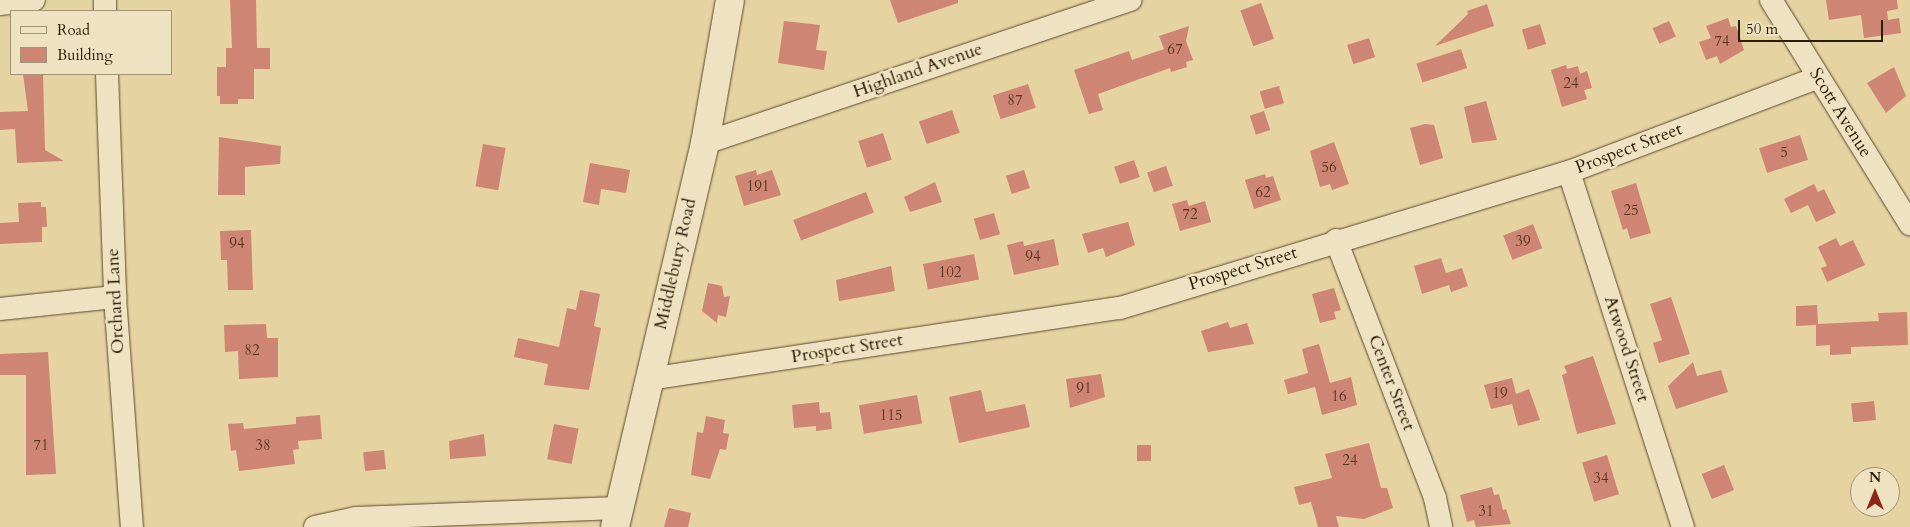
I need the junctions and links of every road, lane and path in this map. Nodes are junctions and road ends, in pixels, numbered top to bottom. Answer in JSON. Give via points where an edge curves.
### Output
{"nodes":[{"id":1,"x":34,"y":0,"type":"edge"},
{"id":2,"x":730,"y":0,"type":"edge"},
{"id":3,"x":1131,"y":0,"type":"edge"},
{"id":4,"x":1771,"y":0,"type":"edge"},
{"id":5,"x":0,"y":4,"type":"edge"},
{"id":6,"x":107,"y":75,"type":"edge"},
{"id":7,"x":1817,"y":78,"type":"junction"},
{"id":8,"x":705,"y":142,"type":"junction"},
{"id":9,"x":1569,"y":172,"type":"junction"},
{"id":10,"x":1901,"y":194,"type":"edge"},
{"id":11,"x":1910,"y":224,"type":"edge"},
{"id":12,"x":1336,"y":240,"type":"junction"},
{"id":13,"x":115,"y":297,"type":"junction"},
{"id":14,"x":0,"y":309,"type":"edge"},
{"id":15,"x":649,"y":379,"type":"junction"},
{"id":16,"x":617,"y":517,"type":"edge"},
{"id":17,"x":132,"y":527,"type":"edge"},
{"id":18,"x":315,"y":527,"type":"edge"},
{"id":19,"x":1441,"y":527,"type":"edge"},
{"id":20,"x":1683,"y":527,"type":"edge"}],
"edges":[{"from":1,"to":5,"type":"street"},
{"from":2,"to":8,"type":"street","name":"Middlebury Road"},
{"from":3,"to":8,"type":"street","name":"Highland Avenue"},
{"from":4,"to":7,"type":"street","name":"Scott Avenue"},
{"from":6,"to":13,"type":"street","name":"Orchard Lane"},
{"from":7,"to":9,"type":"street","name":"Prospect Street"},
{"from":7,"to":10,"type":"street","name":"Scott Avenue"},
{"from":8,"to":15,"type":"street","name":"Middlebury Road"},
{"from":9,"to":12,"type":"street","name":"Prospect Street"},
{"from":9,"to":20,"type":"street","name":"Atwood Street"},
{"from":10,"to":11,"type":"street","name":"Scott Avenue"},
{"from":12,"to":15,"type":"street","name":"Prospect Street","via":[[1120,308]]},
{"from":12,"to":19,"type":"street","name":"Center Street","via":[[1435,498]]},
{"from":13,"to":14,"type":"street"},
{"from":13,"to":17,"type":"street","name":"Orchard Lane"},
{"from":15,"to":16,"type":"street","name":"Middlebury Road"},
{"from":16,"to":18,"type":"street","via":[[356,518]]}]}
